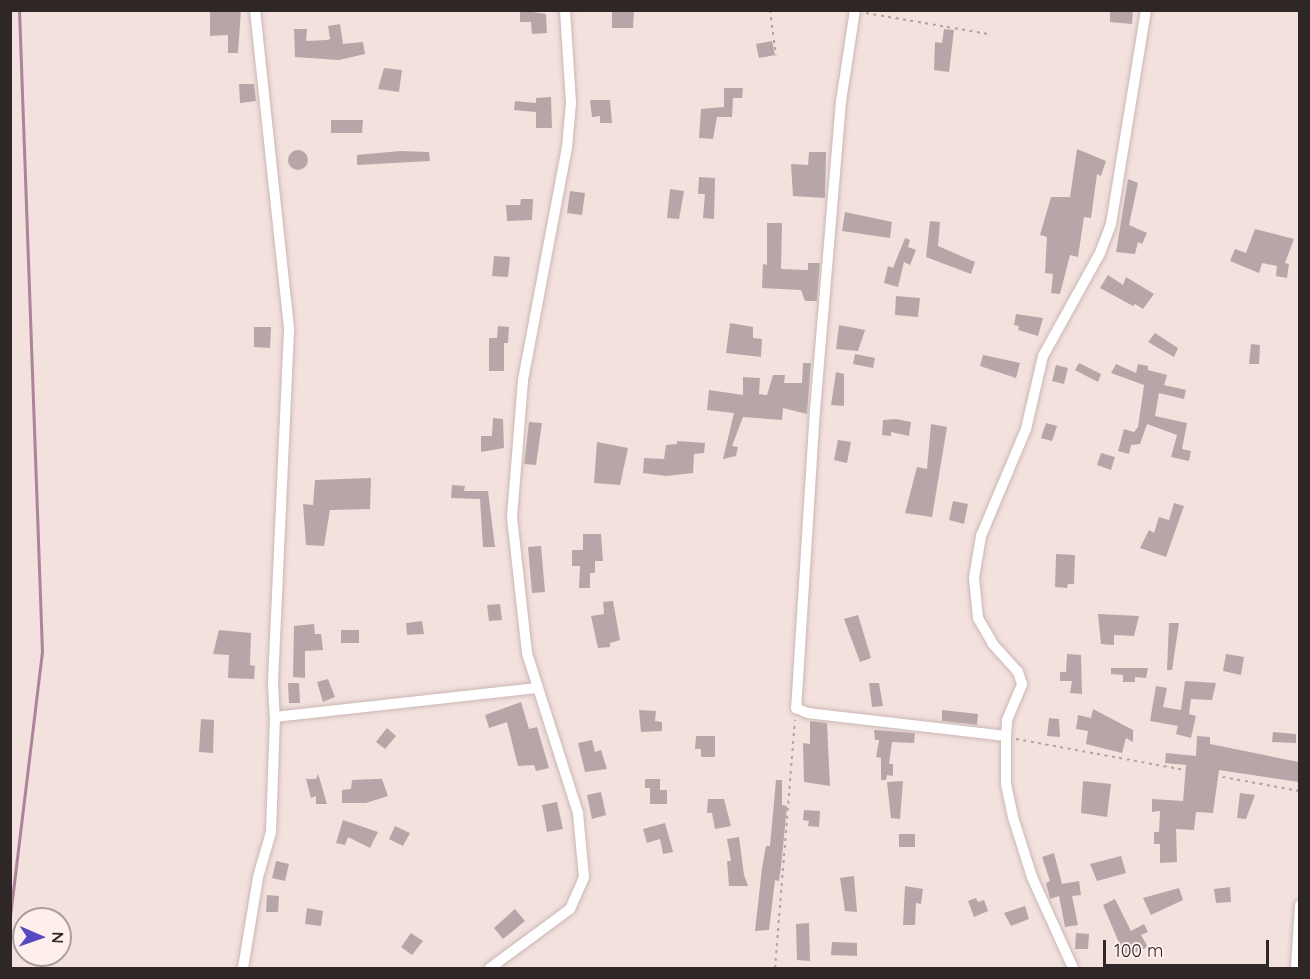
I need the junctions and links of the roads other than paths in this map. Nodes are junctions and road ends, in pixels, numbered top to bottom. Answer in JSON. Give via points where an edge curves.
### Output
{"nodes":[{"id":1,"x":255,"y":10,"type":"edge"},
{"id":2,"x":565,"y":10,"type":"edge"},
{"id":3,"x":1146,"y":10,"type":"edge"},
{"id":4,"x":855,"y":11,"type":"edge"},
{"id":5,"x":536,"y":688,"type":"junction"},
{"id":6,"x":275,"y":717,"type":"junction"},
{"id":7,"x":1006,"y":736,"type":"junction"},
{"id":8,"x":1299,"y":905,"type":"edge"},
{"id":9,"x":243,"y":969,"type":"edge"},
{"id":10,"x":490,"y":969,"type":"edge"},
{"id":11,"x":1073,"y":969,"type":"edge"},
{"id":12,"x":1296,"y":969,"type":"edge"}],
"edges":[{"from":1,"to":6,"type":"street","via":[[290,330],[273,683]]},
{"from":2,"to":5,"type":"street","via":[[571,103],[567,147],[523,380],[513,481],[520,618]]},
{"from":3,"to":7,"type":"street","via":[[1111,224],[1100,253],[1043,356],[1026,429],[989,513],[977,555],[974,594],[978,618],[993,644],[1018,672],[1022,684],[1007,720]]},
{"from":4,"to":7,"type":"street","via":[[840,101],[813,431],[796,708],[808,713]]},
{"from":5,"to":6,"type":"street"},
{"from":5,"to":10,"type":"street","via":[[565,762],[578,813],[584,877],[570,909]]},
{"from":6,"to":9,"type":"street","via":[[271,832],[258,877]]},
{"from":7,"to":11,"type":"street","via":[[1006,783],[1021,846]]},
{"from":8,"to":12,"type":"street"}]}
